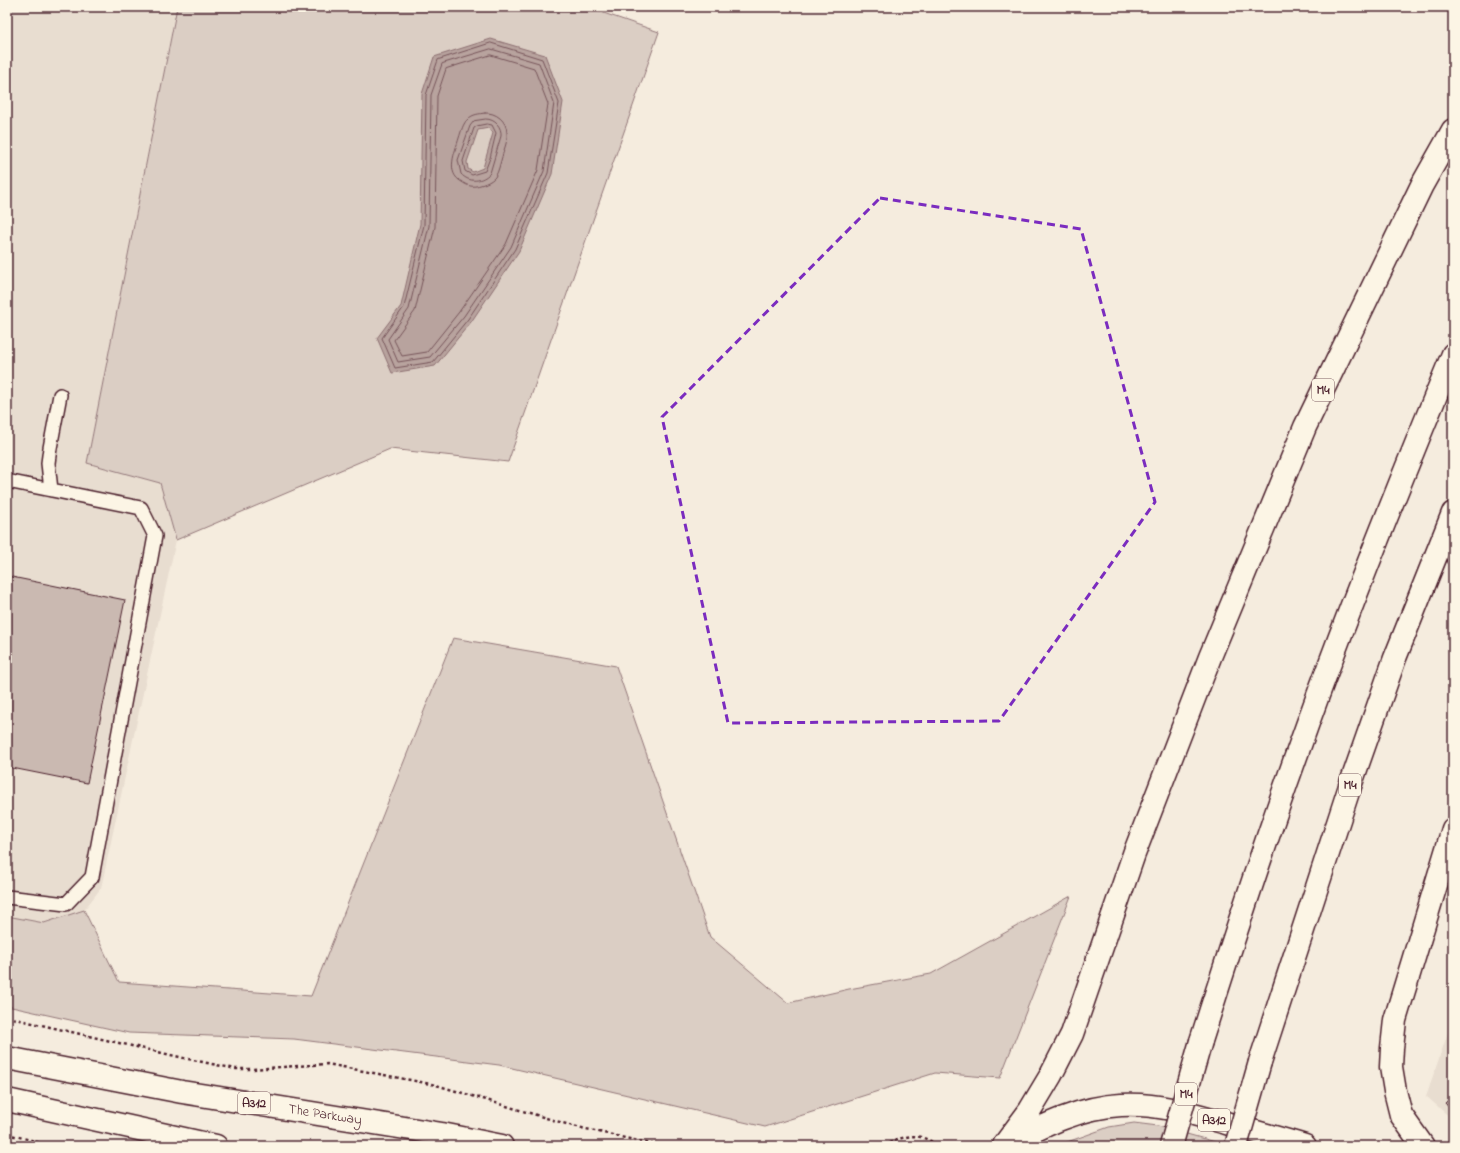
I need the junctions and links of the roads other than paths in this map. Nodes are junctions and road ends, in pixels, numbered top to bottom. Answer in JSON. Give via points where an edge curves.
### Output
{"nodes":[{"id":1,"x":1453,"y":130,"type":"edge"},
{"id":2,"x":1453,"y":354,"type":"edge"},
{"id":3,"x":60,"y":395,"type":"dead end"},
{"id":4,"x":7,"y":481,"type":"edge"},
{"id":5,"x":51,"y":490,"type":"junction"},
{"id":6,"x":1453,"y":513,"type":"edge"},
{"id":7,"x":1453,"y":829,"type":"edge"},
{"id":8,"x":7,"y":897,"type":"edge"},
{"id":9,"x":7,"y":1058,"type":"edge"},
{"id":10,"x":7,"y":1100,"type":"edge"},
{"id":11,"x":1004,"y":1145,"type":"edge"},
{"id":12,"x":216,"y":1146,"type":"edge"},
{"id":13,"x":502,"y":1146,"type":"edge"},
{"id":14,"x":1171,"y":1146,"type":"edge"},
{"id":15,"x":1236,"y":1146,"type":"edge"},
{"id":16,"x":1305,"y":1146,"type":"edge"},
{"id":17,"x":1423,"y":1146,"type":"edge"}],
"edges":[{"from":1,"to":11,"type":"highway","number":"M4","via":[[1422,185],[1305,427],[1210,657],[1134,854],[1072,1034],[1030,1110]]},
{"from":2,"to":14,"type":"highway","number":"M4","bridge":true,"via":[[1364,573],[1300,746],[1201,1041]]},
{"from":3,"to":5,"type":"lane","via":[[48,463]]},
{"from":4,"to":5,"type":"lane"},
{"from":5,"to":8,"type":"lane","via":[[141,508],[155,536],[92,877],[66,904]]},
{"from":6,"to":15,"type":"highway","number":"M4","bridge":true,"via":[[1387,680],[1349,789],[1260,1062]]},
{"from":7,"to":17,"type":"highway","via":[[1395,1020],[1392,1048],[1394,1091],[1401,1115]]},
{"from":9,"to":13,"type":"highway","name":"The Parkway","number":"A312","via":[[182,1092]]},
{"from":10,"to":12,"type":"highway"},
{"from":11,"to":16,"type":"highway","number":"A312","via":[[1049,1123],[1081,1112],[1120,1105],[1151,1105],[1181,1110]]}]}
